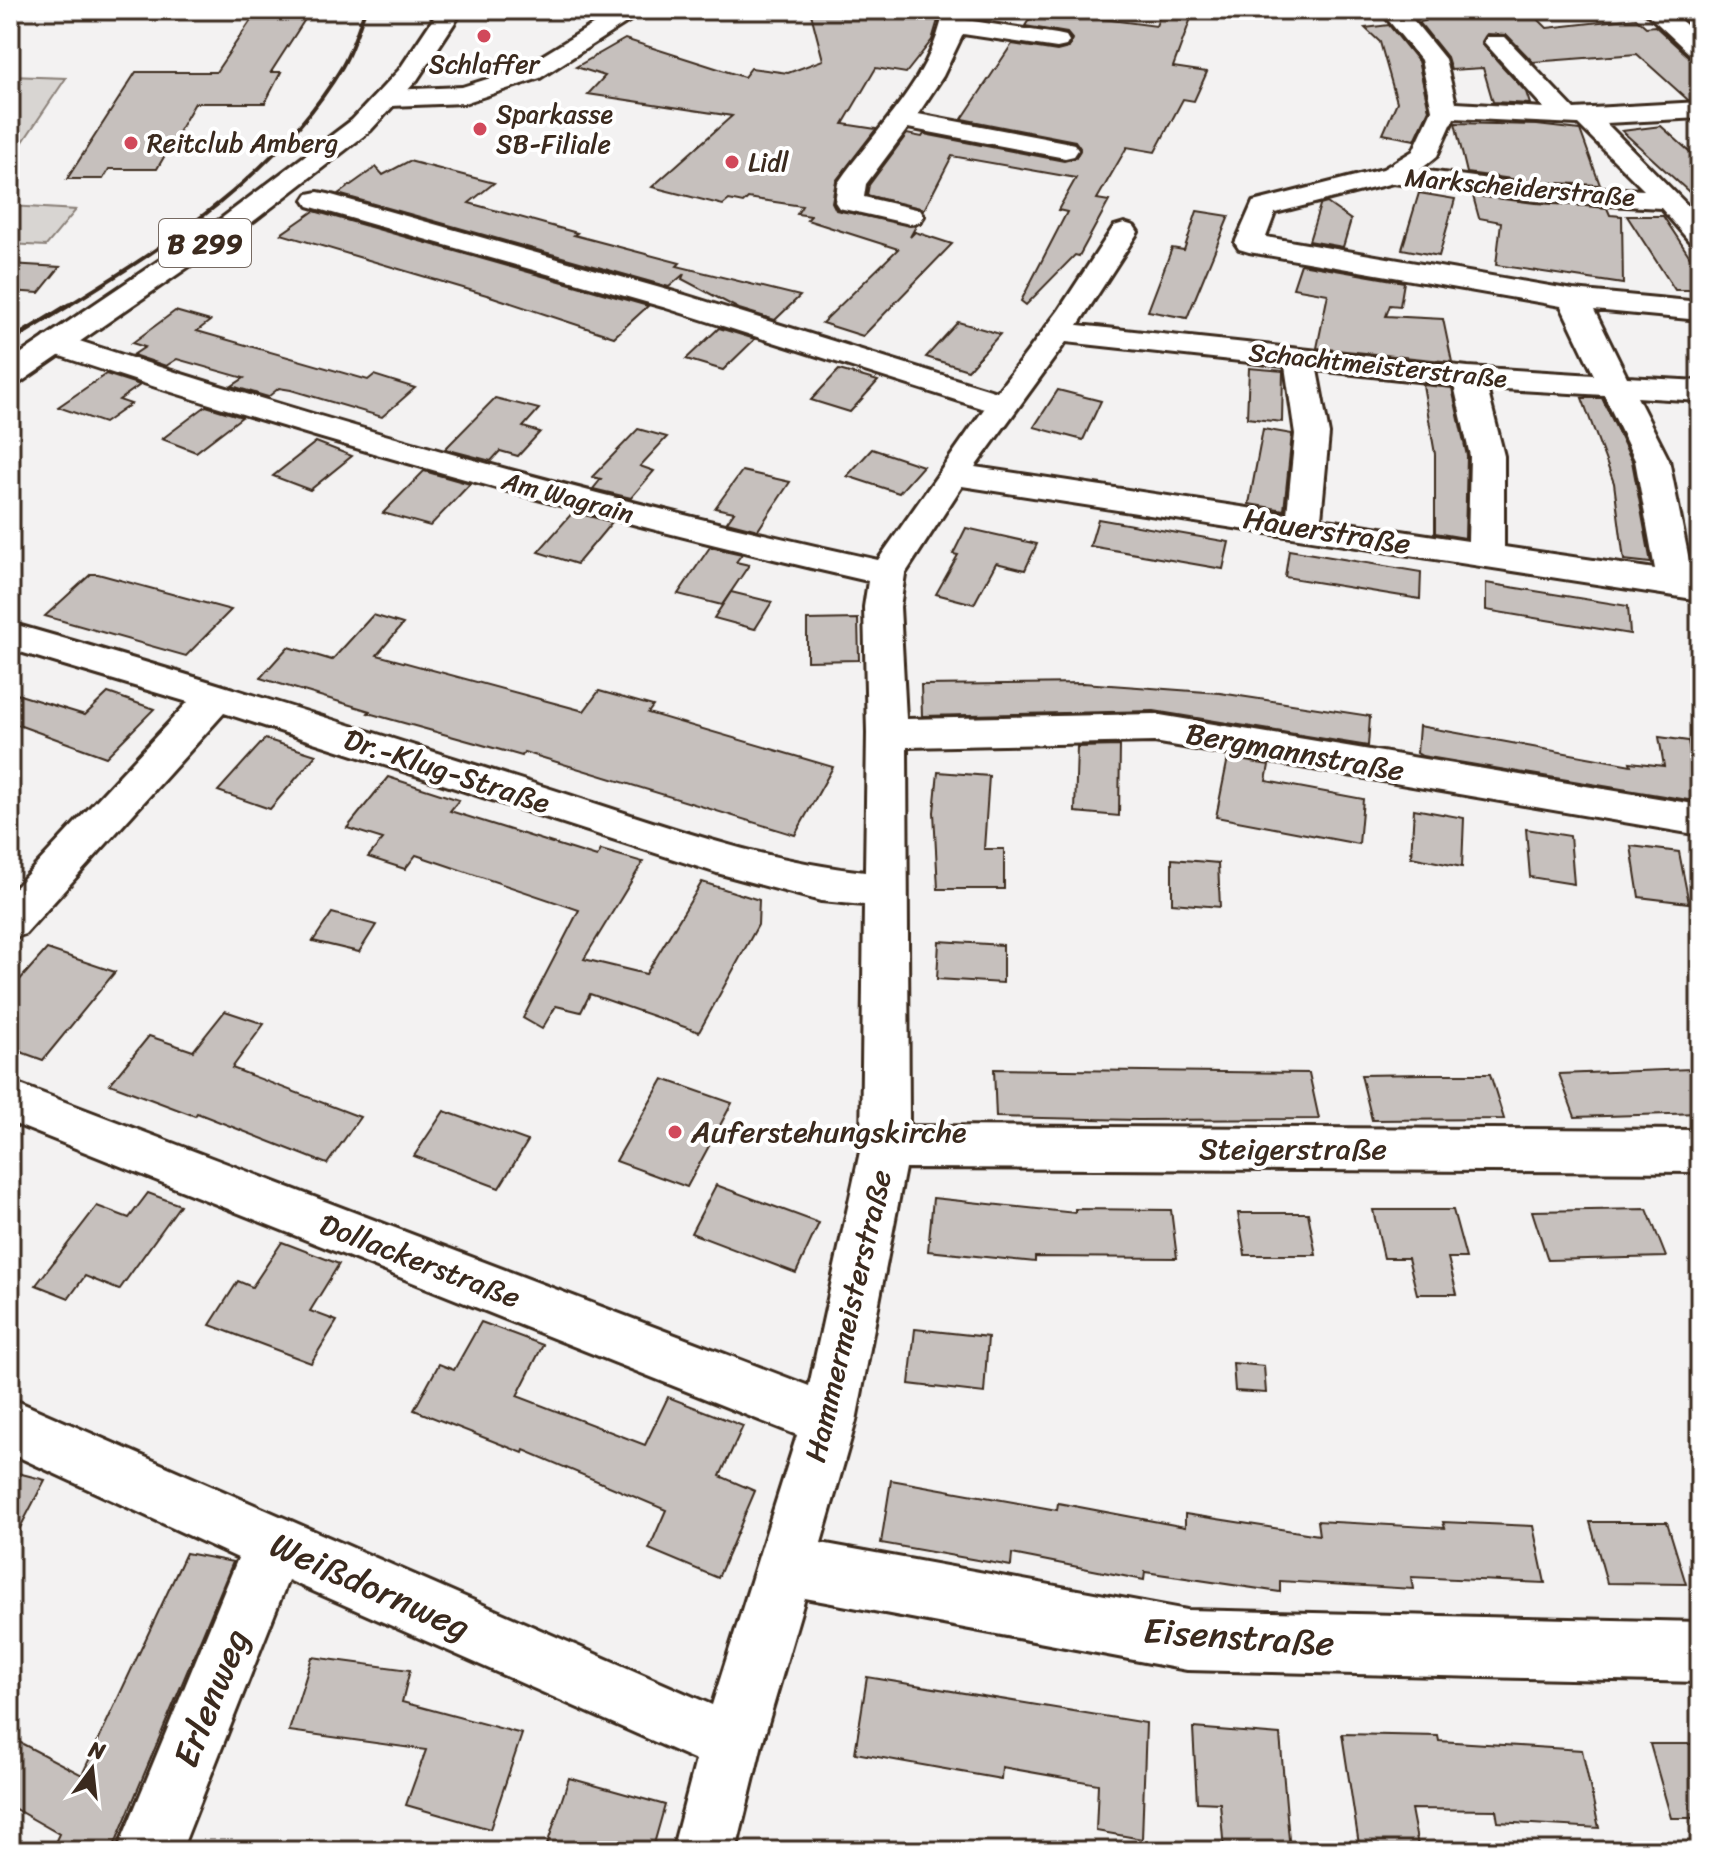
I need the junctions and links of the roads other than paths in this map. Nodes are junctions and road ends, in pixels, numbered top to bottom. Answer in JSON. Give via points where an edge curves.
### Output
{"nodes":[{"id":1,"x":451,"y":10,"type":"edge"},
{"id":2,"x":634,"y":10,"type":"edge"},
{"id":3,"x":1655,"y":10,"type":"edge"},
{"id":4,"x":1393,"y":11,"type":"edge"},
{"id":5,"x":956,"y":18,"type":"edge"},
{"id":6,"x":1057,"y":41,"type":"dead end"},
{"id":7,"x":1496,"y":42,"type":"dead end"},
{"id":8,"x":1700,"y":50,"type":"edge"},
{"id":9,"x":390,"y":98,"type":"junction"},
{"id":10,"x":1445,"y":110,"type":"junction"},
{"id":11,"x":1700,"y":110,"type":"edge"},
{"id":12,"x":1576,"y":117,"type":"junction"},
{"id":13,"x":901,"y":119,"type":"junction"},
{"id":14,"x":1065,"y":150,"type":"dead end"},
{"id":15,"x":1393,"y":175,"type":"junction"},
{"id":16,"x":318,"y":200,"type":"dead end"},
{"id":17,"x":1669,"y":200,"type":"junction"},
{"id":18,"x":910,"y":216,"type":"dead end"},
{"id":19,"x":1124,"y":232,"type":"dead end"},
{"id":20,"x":1700,"y":236,"type":"edge"},
{"id":21,"x":1573,"y":299,"type":"junction"},
{"id":22,"x":1700,"y":311,"type":"edge"},
{"id":23,"x":1064,"y":323,"type":"junction"},
{"id":24,"x":56,"y":344,"type":"junction"},
{"id":25,"x":1299,"y":357,"type":"junction"},
{"id":26,"x":10,"y":375,"type":"edge"},
{"id":27,"x":1468,"y":377,"type":"junction"},
{"id":28,"x":1617,"y":386,"type":"junction"},
{"id":29,"x":1700,"y":391,"type":"edge"},
{"id":30,"x":1005,"y":405,"type":"junction"},
{"id":31,"x":953,"y":474,"type":"junction"},
{"id":32,"x":1303,"y":528,"type":"junction"},
{"id":33,"x":1486,"y":556,"type":"junction"},
{"id":34,"x":887,"y":574,"type":"junction"},
{"id":35,"x":1688,"y":587,"type":"edge"},
{"id":36,"x":10,"y":636,"type":"edge"},
{"id":37,"x":216,"y":697,"type":"junction"},
{"id":38,"x":887,"y":733,"type":"junction"},
{"id":39,"x":1700,"y":820,"type":"edge"},
{"id":40,"x":887,"y":891,"type":"junction"},
{"id":41,"x":10,"y":922,"type":"edge"},
{"id":42,"x":10,"y":1101,"type":"edge"},
{"id":43,"x":885,"y":1147,"type":"junction"},
{"id":44,"x":1700,"y":1151,"type":"edge"},
{"id":45,"x":829,"y":1421,"type":"junction"},
{"id":46,"x":10,"y":1425,"type":"edge"},
{"id":47,"x":273,"y":1544,"type":"junction"},
{"id":48,"x":784,"y":1565,"type":"junction"},
{"id":49,"x":1700,"y":1652,"type":"edge"},
{"id":50,"x":731,"y":1744,"type":"junction"},
{"id":51,"x":149,"y":1851,"type":"edge"},
{"id":52,"x":704,"y":1851,"type":"edge"}],
"edges":[{"from":1,"to":9,"type":"street","number":"B 299"},
{"from":2,"to":9,"type":"street","via":[[531,73],[464,95]]},
{"from":3,"to":8,"type":"street"},
{"from":4,"to":10,"type":"street","via":[[1433,59]]},
{"from":5,"to":6,"type":"street"},
{"from":5,"to":13,"type":"street","via":[[937,64]]},
{"from":7,"to":12,"type":"street"},
{"from":9,"to":24,"type":"street","number":"B 299","via":[[266,200]]},
{"from":10,"to":12,"type":"street"},
{"from":10,"to":15,"type":"street","via":[[1424,156]]},
{"from":11,"to":12,"type":"street"},
{"from":12,"to":17,"type":"street"},
{"from":13,"to":14,"type":"street"},
{"from":13,"to":18,"type":"street","via":[[852,183],[849,202]]},
{"from":15,"to":17,"type":"street","name":"Markscheiderstraße","via":[[1535,193]]},
{"from":15,"to":21,"type":"street","name":"Markscheiderstraße","via":[[1263,208],[1249,243]]},
{"from":16,"to":30,"type":"street","via":[[674,301]]},
{"from":17,"to":20,"type":"street","name":"Markscheiderstraße"},
{"from":19,"to":23,"type":"street"},
{"from":21,"to":22,"type":"street","name":"Markscheiderstraße"},
{"from":21,"to":28,"type":"street"},
{"from":23,"to":25,"type":"street","name":"Schachtmeisterstraße"},
{"from":23,"to":30,"type":"street"},
{"from":24,"to":26,"type":"street","number":"B 299"},
{"from":24,"to":34,"type":"street","name":"Am Wagrain","via":[[516,484]]},
{"from":25,"to":27,"type":"street","name":"Schachtmeisterstraße"},
{"from":25,"to":32,"type":"street","via":[[1312,434]]},
{"from":27,"to":28,"type":"street","name":"Schachtmeisterstraße"},
{"from":27,"to":33,"type":"street","via":[[1487,456]]},
{"from":28,"to":29,"type":"street","name":"Schachtmeisterstraße"},
{"from":28,"to":35,"type":"street","via":[[1652,460]]},
{"from":30,"to":31,"type":"street"},
{"from":31,"to":32,"type":"street","name":"Hauerstraße"},
{"from":31,"to":34,"type":"street"},
{"from":32,"to":33,"type":"street","name":"Hauerstraße"},
{"from":33,"to":35,"type":"street","name":"Hauerstraße"},
{"from":34,"to":38,"type":"street","name":"Hammermeisterstraße","via":[[882,607]]},
{"from":36,"to":37,"type":"street","name":"Dr.-Klug-Straße"},
{"from":37,"to":40,"type":"street","name":"Dr.-Klug-Straße","via":[[717,857],[821,884]]},
{"from":37,"to":41,"type":"street"},
{"from":38,"to":39,"type":"street","name":"Bergmannstraße","via":[[1154,728]]},
{"from":38,"to":40,"type":"street","name":"Hammermeisterstraße"},
{"from":40,"to":43,"type":"street","name":"Hammermeisterstraße"},
{"from":42,"to":45,"type":"street","name":"Dollackerstraße"},
{"from":43,"to":44,"type":"street","name":"Steigerstraße"},
{"from":43,"to":45,"type":"street","name":"Hammermeisterstraße"},
{"from":45,"to":48,"type":"street","name":"Hammermeisterstraße"},
{"from":46,"to":47,"type":"street","name":"Weißdornweg"},
{"from":47,"to":50,"type":"street","name":"Weißdornweg"},
{"from":47,"to":51,"type":"street","name":"Erlenweg"},
{"from":48,"to":49,"type":"street","name":"Eisenstraße","via":[[1187,1640]]},
{"from":48,"to":50,"type":"street","name":"Hammermeisterstraße"},
{"from":50,"to":52,"type":"street","name":"Hammermeisterstraße"}]}
